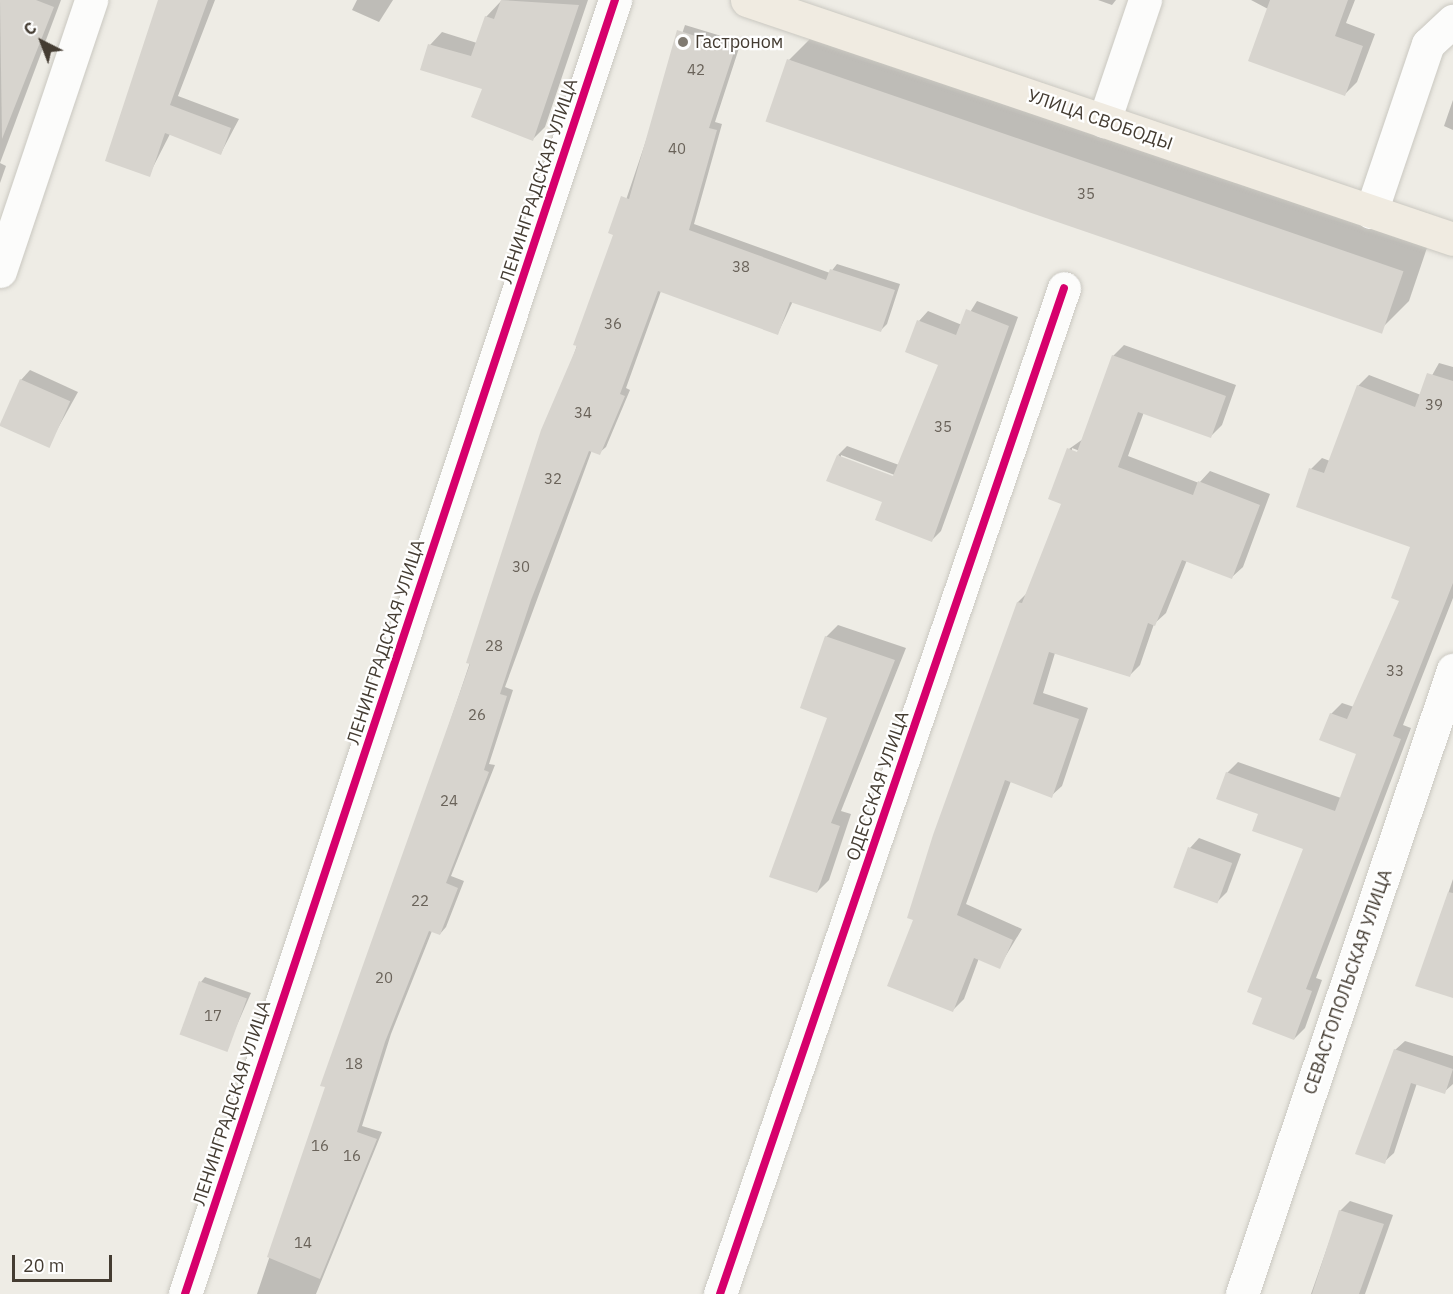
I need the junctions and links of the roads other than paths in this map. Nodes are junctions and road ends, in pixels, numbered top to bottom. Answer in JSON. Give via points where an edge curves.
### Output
{"nodes":[{"id":1,"x":91,"y":0,"type":"edge"},
{"id":2,"x":615,"y":0,"type":"edge"},
{"id":3,"x":747,"y":0,"type":"edge"},
{"id":4,"x":1145,"y":0,"type":"edge"},
{"id":5,"x":1453,"y":21,"type":"edge"},
{"id":6,"x":1104,"y":121,"type":"junction"},
{"id":7,"x":1371,"y":212,"type":"junction"},
{"id":8,"x":1453,"y":239,"type":"edge"},
{"id":9,"x":0,"y":271,"type":"edge"},
{"id":10,"x":1064,"y":288,"type":"dead end"},
{"id":11,"x":1453,"y":670,"type":"edge"},
{"id":12,"x":184,"y":1294,"type":"edge"},
{"id":13,"x":720,"y":1294,"type":"edge"},
{"id":14,"x":1242,"y":1294,"type":"edge"}],
"edges":[{"from":1,"to":9,"type":"street"},
{"from":2,"to":12,"type":"street","name":"ЛЕНИНГРАДСКАЯ УЛИЦА"},
{"from":3,"to":6,"type":"main road","name":"УЛИЦА СВОБОДЫ"},
{"from":4,"to":6,"type":"street"},
{"from":5,"to":7,"type":"street","via":[[1428,44]]},
{"from":6,"to":7,"type":"main road","name":"УЛИЦА СВОБОДЫ"},
{"from":7,"to":8,"type":"main road","name":"УЛИЦА СВОБОДЫ"},
{"from":10,"to":13,"type":"street","name":"ОДЕССКАЯ УЛИЦА"},
{"from":11,"to":14,"type":"street","name":"СЕВАСТОПОЛЬСКАЯ УЛИЦА"}]}
